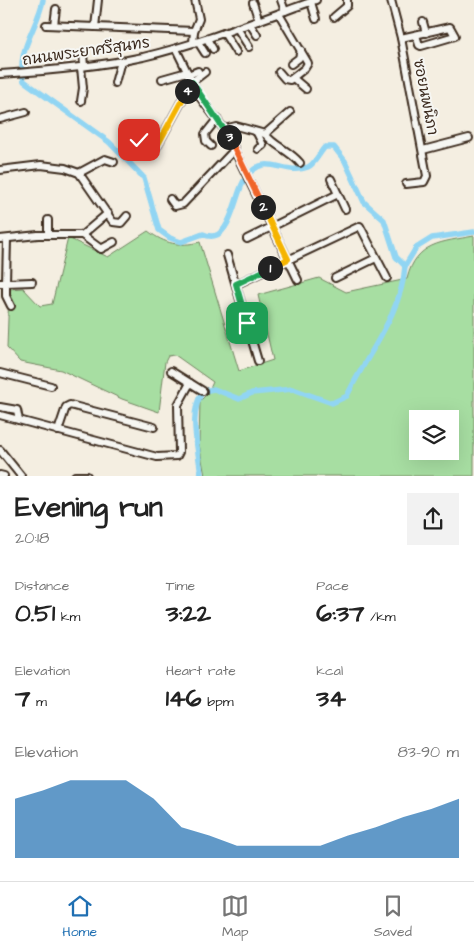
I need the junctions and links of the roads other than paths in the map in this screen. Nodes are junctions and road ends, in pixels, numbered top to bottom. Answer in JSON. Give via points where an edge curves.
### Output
{"nodes":[{"id":1,"x":98,"y":0,"type":"edge"},
{"id":2,"x":195,"y":0,"type":"edge"},
{"id":3,"x":281,"y":0,"type":"edge"},
{"id":4,"x":347,"y":0,"type":"edge"},
{"id":5,"x":391,"y":0,"type":"edge"},
{"id":6,"x":314,"y":1,"type":"edge"},
{"id":7,"x":299,"y":3,"type":"edge"},
{"id":8,"x":254,"y":4,"type":"dead end"},
{"id":9,"x":56,"y":10,"type":"dead end"},
{"id":10,"x":282,"y":12,"type":"junction"},
{"id":11,"x":334,"y":17,"type":"dead end"},
{"id":12,"x":316,"y":19,"type":"dead end"},
{"id":13,"x":259,"y":21,"type":"junction"},
{"id":14,"x":423,"y":22,"type":"dead end"},
{"id":15,"x":250,"y":24,"type":"junction"},
{"id":16,"x":46,"y":25,"type":"dead end"},
{"id":17,"x":54,"y":25,"type":"junction"},
{"id":18,"x":94,"y":27,"type":"junction"},
{"id":19,"x":237,"y":28,"type":"junction"},
{"id":20,"x":194,"y":31,"type":"junction"},
{"id":21,"x":224,"y":33,"type":"junction"},
{"id":22,"x":426,"y":33,"type":"junction"},
{"id":23,"x":257,"y":35,"type":"dead end"},
{"id":24,"x":416,"y":35,"type":"junction"},
{"id":25,"x":401,"y":38,"type":"junction"},
{"id":26,"x":207,"y":39,"type":"junction"},
{"id":27,"x":196,"y":43,"type":"junction"},
{"id":28,"x":249,"y":47,"type":"dead end"},
{"id":29,"x":176,"y":48,"type":"junction"},
{"id":30,"x":213,"y":49,"type":"dead end"},
{"id":31,"x":301,"y":50,"type":"junction"},
{"id":32,"x":236,"y":52,"type":"dead end"},
{"id":33,"x":205,"y":53,"type":"dead end"},
{"id":34,"x":83,"y":54,"type":"dead end"},
{"id":35,"x":121,"y":61,"type":"junction"},
{"id":36,"x":291,"y":64,"type":"dead end"},
{"id":37,"x":83,"y":67,"type":"junction"},
{"id":38,"x":279,"y":72,"type":"dead end"},
{"id":39,"x":188,"y":73,"type":"junction"},
{"id":40,"x":0,"y":74,"type":"edge"},
{"id":41,"x":293,"y":78,"type":"junction"},
{"id":42,"x":162,"y":79,"type":"dead end"},
{"id":43,"x":192,"y":82,"type":"junction"},
{"id":44,"x":115,"y":83,"type":"dead end"},
{"id":45,"x":306,"y":89,"type":"dead end"},
{"id":46,"x":81,"y":101,"type":"dead end"},
{"id":47,"x":26,"y":112,"type":"dead end"},
{"id":48,"x":290,"y":112,"type":"dead end"},
{"id":49,"x":0,"y":119,"type":"edge"},
{"id":50,"x":217,"y":119,"type":"junction"},
{"id":51,"x":224,"y":129,"type":"junction"},
{"id":52,"x":257,"y":133,"type":"junction"},
{"id":53,"x":265,"y":134,"type":"junction"},
{"id":54,"x":469,"y":138,"type":"dead end"},
{"id":55,"x":139,"y":140,"type":"dead end"},
{"id":56,"x":211,"y":146,"type":"dead end"},
{"id":57,"x":235,"y":149,"type":"junction"},
{"id":58,"x":258,"y":149,"type":"dead end"},
{"id":59,"x":423,"y":150,"type":"junction"},
{"id":60,"x":114,"y":162,"type":"dead end"},
{"id":61,"x":300,"y":162,"type":"dead end"},
{"id":62,"x":0,"y":170,"type":"edge"},
{"id":63,"x":79,"y":173,"type":"junction"},
{"id":64,"x":331,"y":179,"type":"dead end"},
{"id":65,"x":406,"y":184,"type":"dead end"},
{"id":66,"x":338,"y":194,"type":"junction"},
{"id":67,"x":170,"y":199,"type":"dead end"},
{"id":68,"x":345,"y":209,"type":"dead end"},
{"id":69,"x":108,"y":213,"type":"junction"},
{"id":70,"x":127,"y":216,"type":"dead end"},
{"id":71,"x":48,"y":220,"type":"dead end"},
{"id":72,"x":272,"y":227,"type":"junction"},
{"id":73,"x":48,"y":235,"type":"junction"},
{"id":74,"x":82,"y":236,"type":"junction"},
{"id":75,"x":3,"y":239,"type":"edge"},
{"id":76,"x":247,"y":239,"type":"dead end"},
{"id":77,"x":114,"y":242,"type":"dead end"},
{"id":78,"x":227,"y":255,"type":"dead end"},
{"id":79,"x":376,"y":258,"type":"junction"},
{"id":80,"x":288,"y":259,"type":"junction"},
{"id":81,"x":335,"y":278,"type":"dead end"},
{"id":82,"x":387,"y":278,"type":"dead end"},
{"id":83,"x":298,"y":280,"type":"dead end"},
{"id":84,"x":32,"y":282,"type":"dead end"},
{"id":85,"x":3,"y":283,"type":"edge"},
{"id":86,"x":236,"y":284,"type":"junction"},
{"id":87,"x":11,"y":306,"type":"dead end"},
{"id":88,"x":258,"y":361,"type":"dead end"},
{"id":89,"x":0,"y":372,"type":"edge"},
{"id":90,"x":171,"y":372,"type":"dead end"},
{"id":91,"x":190,"y":383,"type":"junction"},
{"id":92,"x":50,"y":386,"type":"dead end"},
{"id":93,"x":203,"y":391,"type":"dead end"},
{"id":94,"x":0,"y":407,"type":"edge"},
{"id":95,"x":0,"y":415,"type":"edge"},
{"id":96,"x":19,"y":420,"type":"junction"},
{"id":97,"x":154,"y":427,"type":"dead end"},
{"id":98,"x":58,"y":431,"type":"junction"},
{"id":99,"x":0,"y":451,"type":"edge"},
{"id":100,"x":0,"y":475,"type":"edge"},
{"id":101,"x":4,"y":476,"type":"edge"},
{"id":102,"x":19,"y":476,"type":"edge"},
{"id":103,"x":74,"y":476,"type":"edge"},
{"id":104,"x":87,"y":476,"type":"edge"}],
"edges":[{"from":1,"to":18,"type":"street"},
{"from":2,"to":20,"type":"street","via":[[199,19]]},
{"from":3,"to":10,"type":"street"},
{"from":4,"to":11,"type":"street","via":[[347,6]]},
{"from":5,"to":25,"type":"street","name":"ซอยนพนิภา"},
{"from":6,"to":7,"type":"street","name":"ถนนพระยาศรีสุนทร"},
{"from":6,"to":12,"type":"street"},
{"from":7,"to":10,"type":"street","name":"ถนนพระยาศรีสุนทร"},
{"from":8,"to":13,"type":"street"},
{"from":9,"to":17,"type":"street"},
{"from":10,"to":13,"type":"street","name":"ถนนพระยาศรีสุนทร"},
{"from":10,"to":31,"type":"street"},
{"from":13,"to":15,"type":"street","name":"ถนนพระยาศรีสุนทร"},
{"from":14,"to":22,"type":"street"},
{"from":15,"to":19,"type":"street","name":"ถนนพระยาศรีสุนทร"},
{"from":15,"to":23,"type":"street"},
{"from":16,"to":17,"type":"street"},
{"from":17,"to":18,"type":"street"},
{"from":18,"to":20,"type":"street"},
{"from":19,"to":21,"type":"street","name":"ถนนพระยาศรีสุนทร"},
{"from":19,"to":28,"type":"street"},
{"from":20,"to":27,"type":"street"},
{"from":21,"to":26,"type":"street","name":"ถนนพระยาศรีสุนทร"},
{"from":21,"to":32,"type":"street"},
{"from":22,"to":24,"type":"street"},
{"from":22,"to":24,"type":"street","via":[[452,27],[455,36],[421,46]]},
{"from":24,"to":25,"type":"street"},
{"from":25,"to":59,"type":"street","name":"ซอยนพนิภา"},
{"from":26,"to":27,"type":"street","name":"ถนนพระยาศรีสุนทร"},
{"from":26,"to":30,"type":"street"},
{"from":27,"to":29,"type":"street","name":"ถนนพระยาศรีสุนทร"},
{"from":27,"to":33,"type":"street"},
{"from":29,"to":35,"type":"street","name":"ถนนพระยาศรีสุนทร"},
{"from":29,"to":39,"type":"street"},
{"from":31,"to":36,"type":"street","via":[[299,58]]},
{"from":31,"to":41,"type":"street","via":[[308,63]]},
{"from":34,"to":37,"type":"street"},
{"from":35,"to":37,"type":"street","name":"ถนนพระยาศรีสุนทร"},
{"from":35,"to":44,"type":"street"},
{"from":37,"to":40,"type":"street","name":"ถนนพระยาศรีสุนทร"},
{"from":37,"to":46,"type":"street"},
{"from":38,"to":41,"type":"street","via":[[288,80]]},
{"from":39,"to":42,"type":"street"},
{"from":39,"to":43,"type":"street"},
{"from":39,"to":43,"type":"street","via":[[202,72]]},
{"from":41,"to":45,"type":"street"},
{"from":43,"to":50,"type":"street"},
{"from":43,"to":55,"type":"street","via":[[156,148],[152,150]]},
{"from":47,"to":49,"type":"street"},
{"from":48,"to":53,"type":"street"},
{"from":50,"to":51,"type":"street"},
{"from":50,"to":56,"type":"street","via":[[205,134]]},
{"from":51,"to":52,"type":"street","via":[[236,126]]},
{"from":51,"to":57,"type":"street"},
{"from":52,"to":53,"type":"street"},
{"from":52,"to":58,"type":"street","via":[[263,144]]},
{"from":53,"to":61,"type":"street","via":[[272,142],[288,149]]},
{"from":54,"to":59,"type":"street"},
{"from":57,"to":67,"type":"street","via":[[183,204],[175,206]]},
{"from":57,"to":72,"type":"street"},
{"from":59,"to":65,"type":"street","name":"ซอยนพนิภา","via":[[426,180]]},
{"from":60,"to":63,"type":"street","via":[[105,159]]},
{"from":62,"to":63,"type":"street","via":[[41,165]]},
{"from":63,"to":69,"type":"street"},
{"from":64,"to":66,"type":"street"},
{"from":66,"to":68,"type":"street"},
{"from":66,"to":72,"type":"street"},
{"from":69,"to":70,"type":"street","via":[[117,224]]},
{"from":69,"to":74,"type":"street"},
{"from":71,"to":73,"type":"street"},
{"from":72,"to":76,"type":"street"},
{"from":72,"to":80,"type":"street"},
{"from":73,"to":74,"type":"street"},
{"from":73,"to":75,"type":"street"},
{"from":74,"to":77,"type":"street","via":[[102,249]]},
{"from":75,"to":85,"type":"street"},
{"from":78,"to":86,"type":"street"},
{"from":79,"to":80,"type":"street","via":[[360,226]]},
{"from":79,"to":81,"type":"street"},
{"from":79,"to":82,"type":"street"},
{"from":80,"to":83,"type":"street"},
{"from":80,"to":86,"type":"street"},
{"from":84,"to":85,"type":"street"},
{"from":85,"to":87,"type":"street"},
{"from":86,"to":88,"type":"street"},
{"from":89,"to":92,"type":"street"},
{"from":90,"to":91,"type":"street"},
{"from":91,"to":93,"type":"street"},
{"from":91,"to":98,"type":"street","via":[[178,405],[177,456],[157,457]]},
{"from":94,"to":96,"type":"street","via":[[17,410]]},
{"from":95,"to":96,"type":"street"},
{"from":96,"to":98,"type":"street"},
{"from":97,"to":98,"type":"street","via":[[70,404]]},
{"from":99,"to":102,"type":"street"},
{"from":100,"to":101,"type":"street"},
{"from":103,"to":104,"type":"street"}]}
